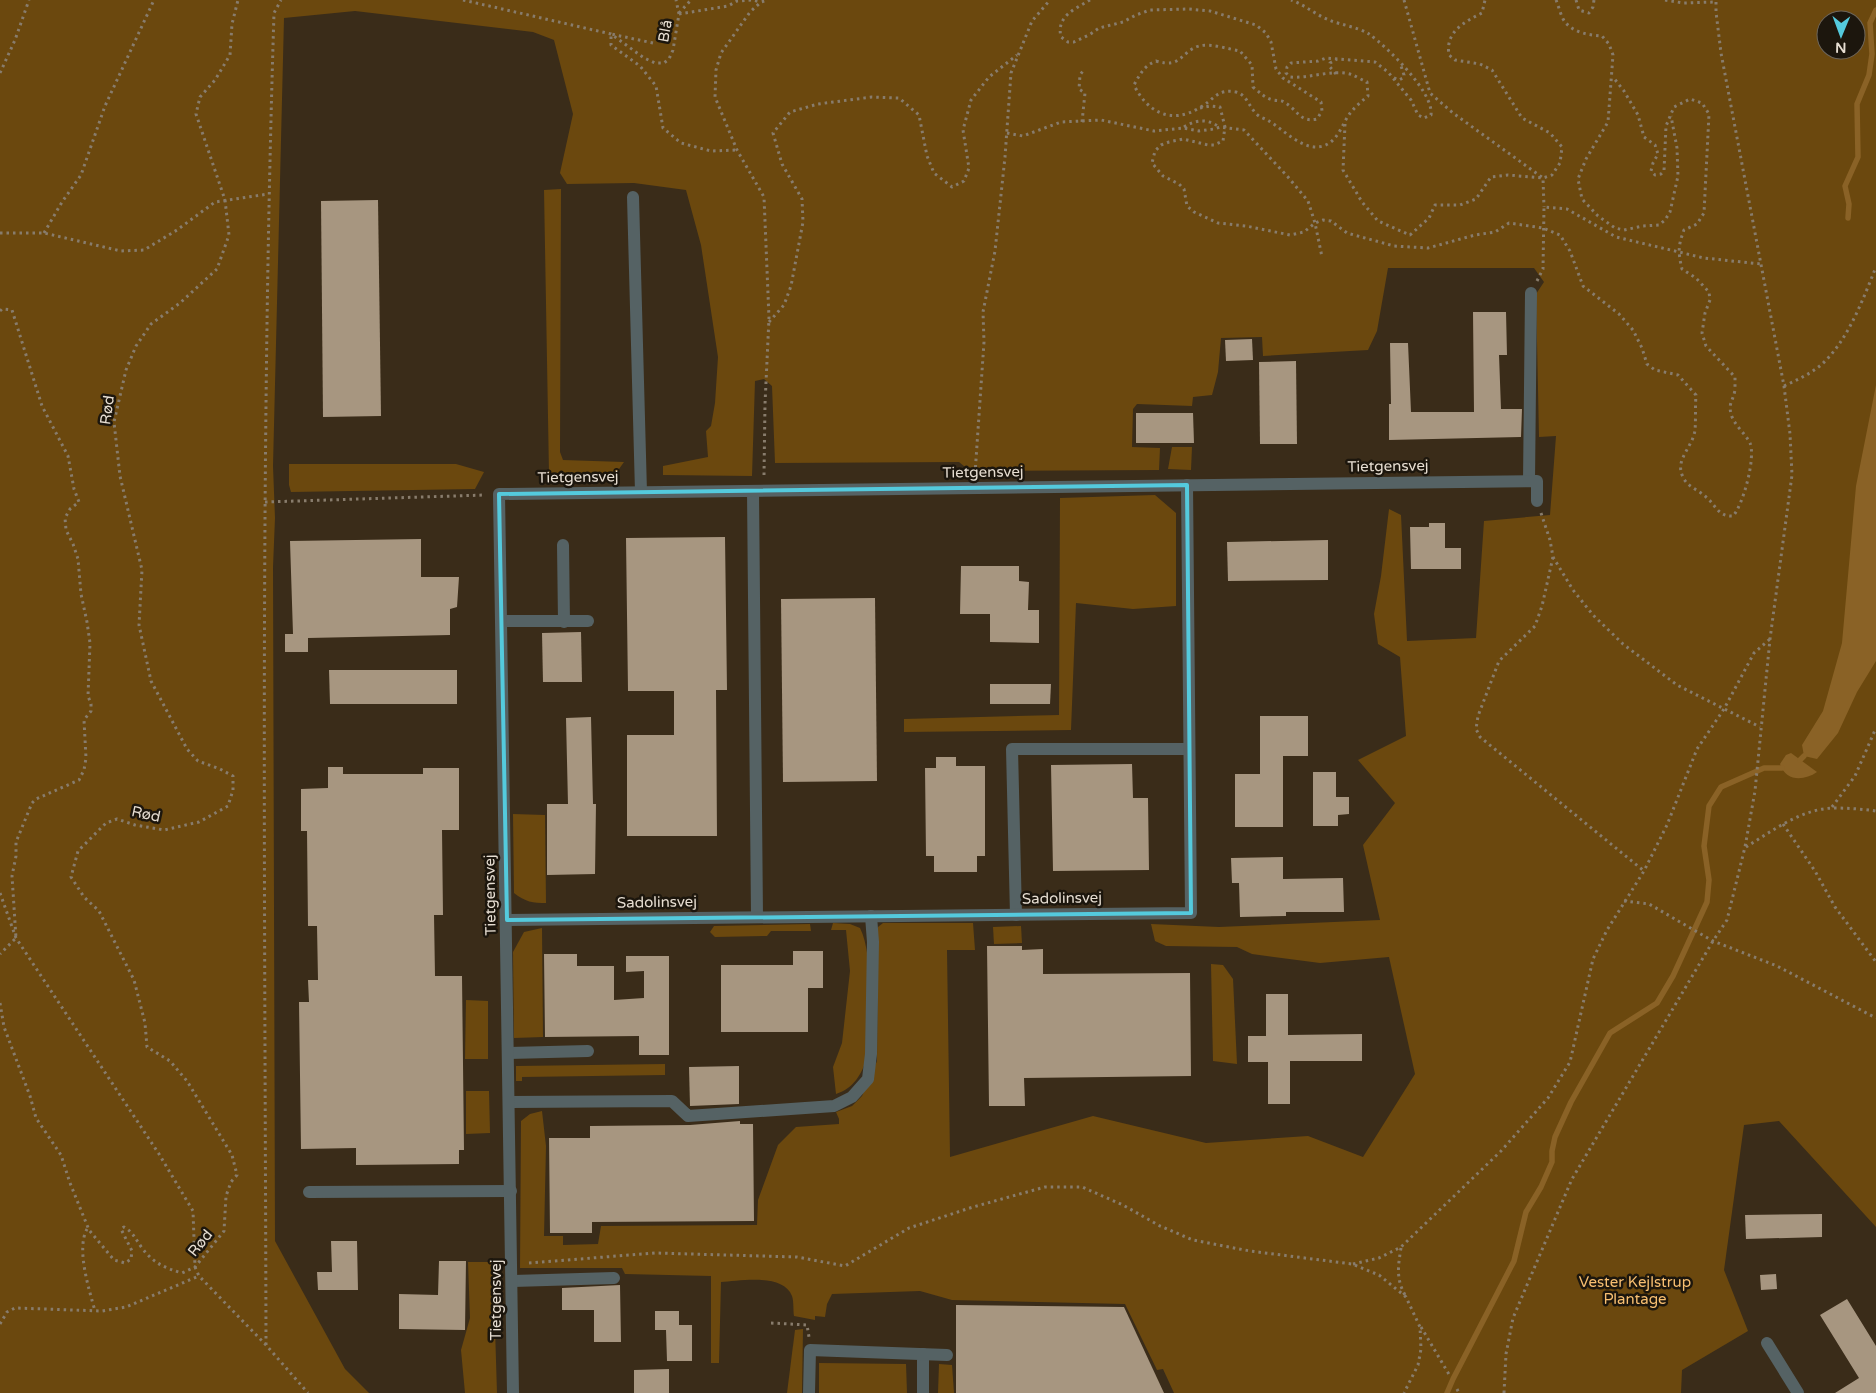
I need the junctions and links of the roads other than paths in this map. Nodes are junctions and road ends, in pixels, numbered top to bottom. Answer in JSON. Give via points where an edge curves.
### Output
{"nodes":[{"id":1,"x":633,"y":197,"type":"dead end"},
{"id":2,"x":1531,"y":293,"type":"road end"},
{"id":3,"x":1529,"y":481,"type":"junction"},
{"id":4,"x":1187,"y":485,"type":"junction"},
{"id":5,"x":759,"y":491,"type":"junction"},
{"id":6,"x":641,"y":492,"type":"junction"},
{"id":7,"x":1537,"y":501,"type":"road end"},
{"id":8,"x":563,"y":545,"type":"dead end"},
{"id":9,"x":501,"y":622,"type":"junction"},
{"id":10,"x":564,"y":622,"type":"junction"},
{"id":11,"x":588,"y":622,"type":"dead end"},
{"id":12,"x":1189,"y":749,"type":"junction"},
{"id":13,"x":1016,"y":915,"type":"junction"},
{"id":14,"x":871,"y":916,"type":"junction"},
{"id":15,"x":757,"y":917,"type":"junction"},
{"id":16,"x":507,"y":920,"type":"junction"},
{"id":17,"x":588,"y":1051,"type":"dead end"},
{"id":18,"x":509,"y":1053,"type":"junction"},
{"id":19,"x":510,"y":1102,"type":"junction"},
{"id":20,"x":511,"y":1191,"type":"junction"},
{"id":21,"x":309,"y":1192,"type":"dead end"},
{"id":22,"x":614,"y":1278,"type":"dead end"},
{"id":23,"x":513,"y":1281,"type":"junction"},
{"id":24,"x":1768,"y":1343,"type":"dead end"},
{"id":25,"x":923,"y":1354,"type":"junction"},
{"id":26,"x":947,"y":1355,"type":"dead end"},
{"id":27,"x":513,"y":1393,"type":"edge"},
{"id":28,"x":809,"y":1393,"type":"edge"},
{"id":29,"x":923,"y":1393,"type":"edge"},
{"id":30,"x":1798,"y":1393,"type":"edge"}],
"edges":[{"from":1,"to":6,"type":"street"},
{"from":2,"to":3,"type":"street"},
{"from":3,"to":4,"type":"street","name":"Tietgensvej"},
{"from":3,"to":7,"type":"street","via":[[1537,480]]},
{"from":4,"to":5,"type":"street","name":"Tietgensvej"},
{"from":4,"to":12,"type":"street","name":"Sadolinsvej"},
{"from":5,"to":6,"type":"street","name":"Tietgensvej"},
{"from":5,"to":15,"type":"street"},
{"from":6,"to":9,"type":"street","name":"Tietgensvej","via":[[499,494]]},
{"from":8,"to":10,"type":"street"},
{"from":9,"to":10,"type":"street"},
{"from":9,"to":16,"type":"street","name":"Tietgensvej"},
{"from":10,"to":11,"type":"street"},
{"from":12,"to":13,"type":"street","name":"Sadolinsvej","via":[[1190,912]]},
{"from":12,"to":13,"type":"street","via":[[1012,749]]},
{"from":13,"to":14,"type":"street","name":"Sadolinsvej"},
{"from":14,"to":15,"type":"street","name":"Sadolinsvej"},
{"from":14,"to":19,"type":"street","via":[[871,1054],[868,1079],[852,1097],[834,1106],[688,1116],[672,1101]]},
{"from":15,"to":16,"type":"street","name":"Sadolinsvej"},
{"from":16,"to":18,"type":"street","name":"Tietgensvej"},
{"from":17,"to":18,"type":"street"},
{"from":18,"to":19,"type":"street","name":"Tietgensvej"},
{"from":19,"to":20,"type":"street","name":"Tietgensvej"},
{"from":20,"to":21,"type":"street"},
{"from":20,"to":23,"type":"street","name":"Tietgensvej"},
{"from":22,"to":23,"type":"street"},
{"from":23,"to":27,"type":"street","name":"Tietgensvej"},
{"from":24,"to":30,"type":"street"},
{"from":25,"to":26,"type":"street"},
{"from":25,"to":28,"type":"street","via":[[810,1350]]},
{"from":25,"to":29,"type":"street"}]}
